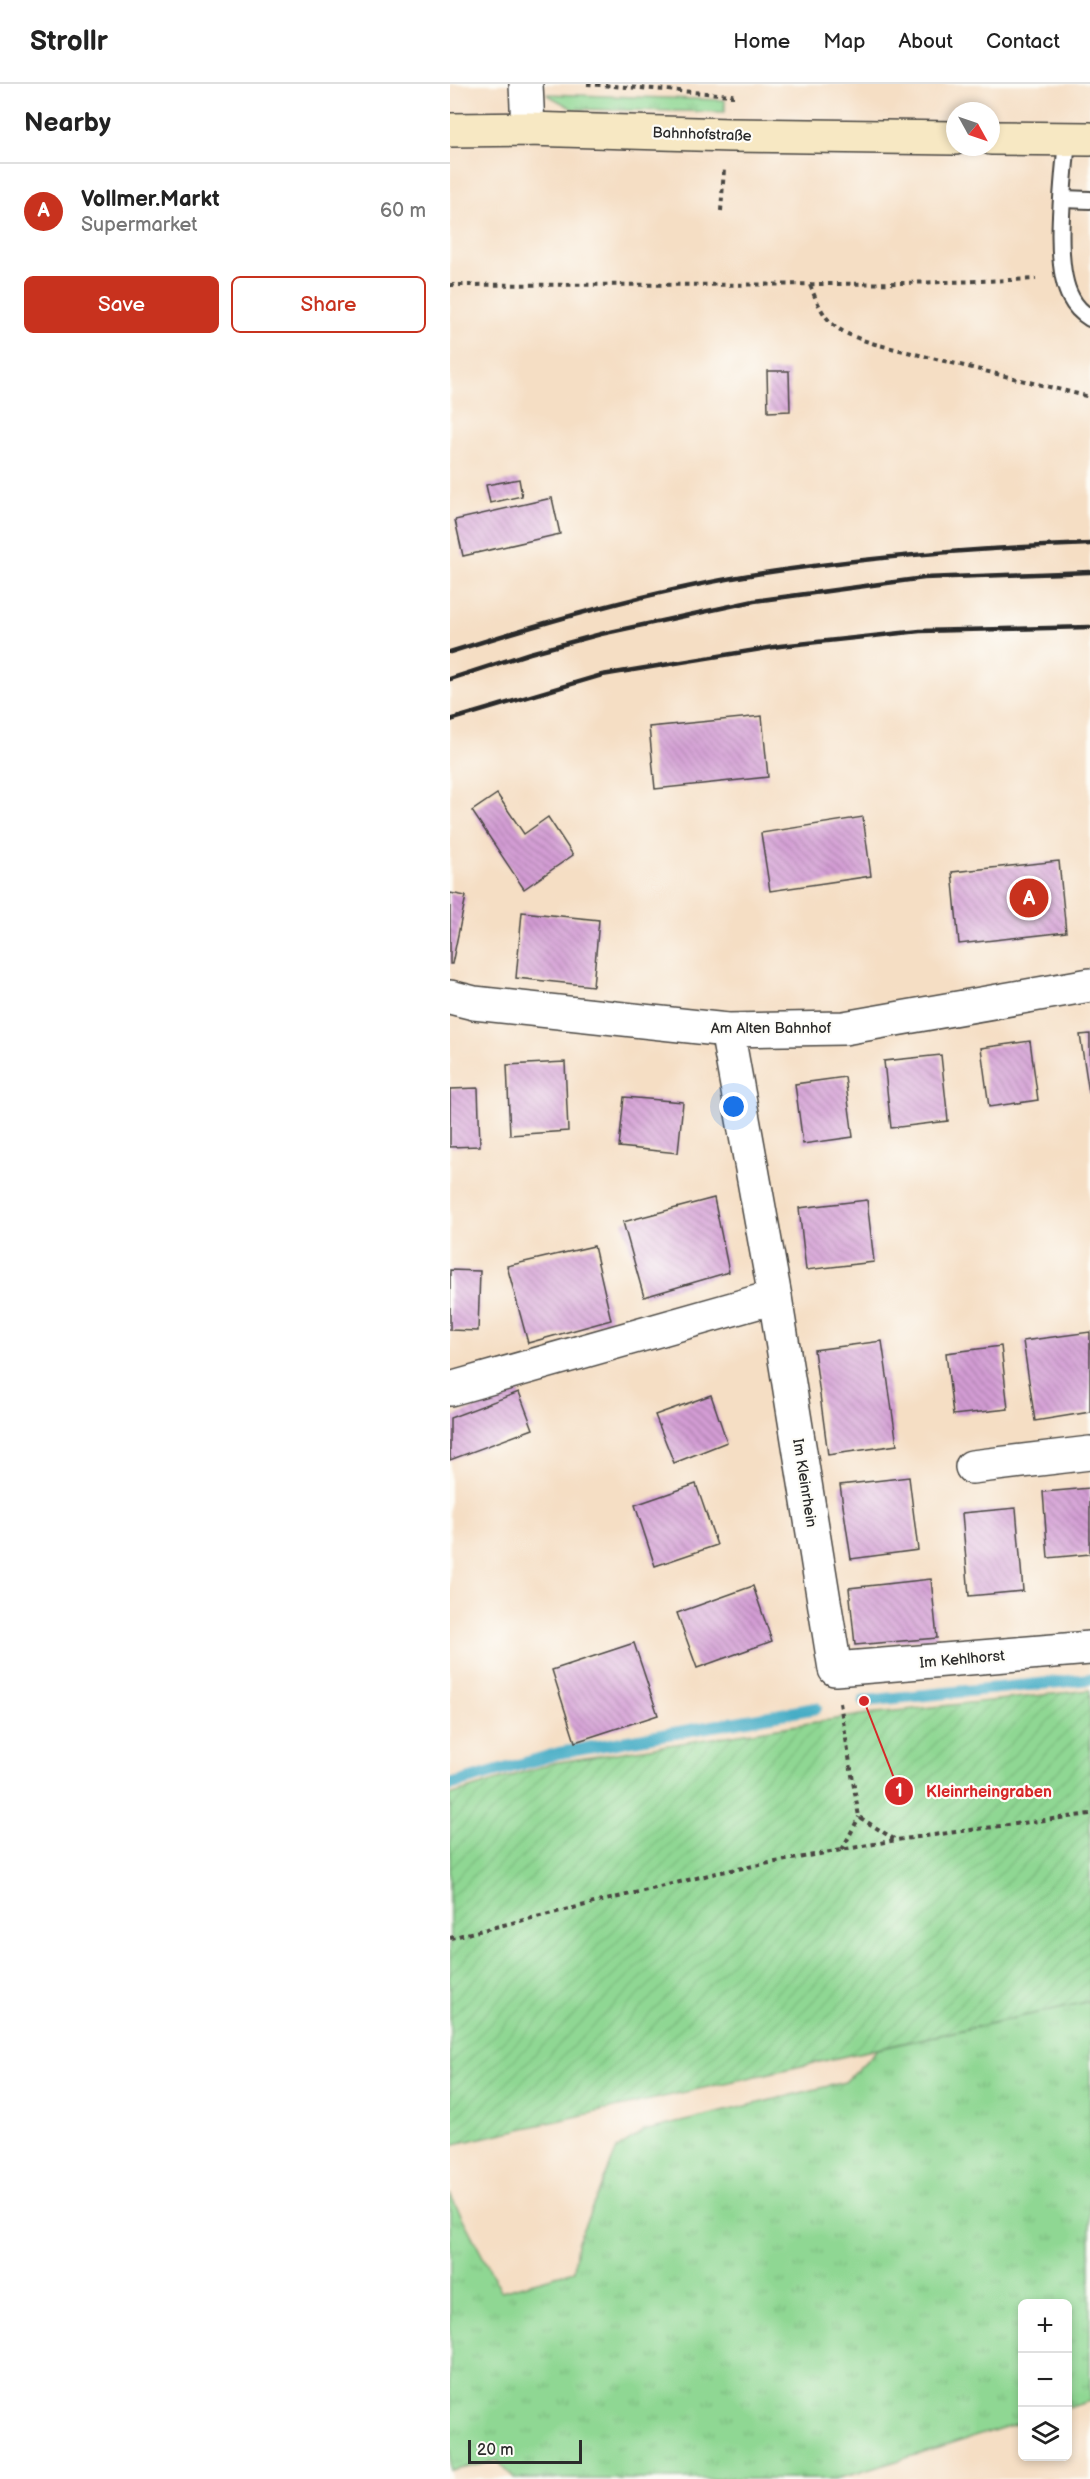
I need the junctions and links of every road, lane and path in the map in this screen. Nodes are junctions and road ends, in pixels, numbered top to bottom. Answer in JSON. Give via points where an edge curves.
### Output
{"nodes":[{"id":1,"x":526,"y":84,"type":"edge"},
{"id":2,"x":528,"y":129,"type":"junction"},
{"id":3,"x":450,"y":130,"type":"edge"},
{"id":4,"x":946,"y":138,"type":"edge"},
{"id":5,"x":1000,"y":138,"type":"edge"},
{"id":6,"x":1078,"y":139,"type":"edge"},
{"id":7,"x":1063,"y":199,"type":"junction"},
{"id":8,"x":1090,"y":200,"type":"edge"},
{"id":9,"x":1064,"y":278,"type":"junction"},
{"id":10,"x":450,"y":285,"type":"edge"},
{"id":11,"x":810,"y":285,"type":"junction"},
{"id":12,"x":1090,"y":318,"type":"edge"},
{"id":13,"x":1090,"y":397,"type":"edge"},
{"id":14,"x":1090,"y":985,"type":"edge"},
{"id":15,"x":450,"y":997,"type":"edge"},
{"id":16,"x":727,"y":1030,"type":"junction"},
{"id":17,"x":775,"y":1297,"type":"junction"},
{"id":18,"x":450,"y":1389,"type":"edge"},
{"id":19,"x":1090,"y":1453,"type":"edge"},
{"id":20,"x":972,"y":1467,"type":"dead end"},
{"id":21,"x":1090,"y":1648,"type":"edge"},
{"id":22,"x":835,"y":1670,"type":"junction"},
{"id":23,"x":1090,"y":1814,"type":"edge"},
{"id":24,"x":859,"y":1817,"type":"junction"},
{"id":25,"x":896,"y":1840,"type":"junction"},
{"id":26,"x":842,"y":1850,"type":"junction"},
{"id":27,"x":450,"y":1938,"type":"edge"}],
"edges":[{"from":1,"to":2,"type":"street"},
{"from":2,"to":3,"type":"street","name":"Bahnhofstraße"},
{"from":2,"to":4,"type":"street","name":"Bahnhofstraße"},
{"from":5,"to":6,"type":"street"},
{"from":6,"to":7,"type":"lane"},
{"from":7,"to":8,"type":"lane"},
{"from":7,"to":9,"type":"lane"},
{"from":9,"to":11,"type":"path"},
{"from":9,"to":12,"type":"lane","via":[[1071,298]]},
{"from":10,"to":11,"type":"path"},
{"from":11,"to":13,"type":"path","via":[[827,321],[846,335]]},
{"from":14,"to":16,"type":"street","name":"Am Alten Bahnhof","via":[[844,1028]]},
{"from":15,"to":16,"type":"street","name":"Am Alten Bahnhof","via":[[474,1003]]},
{"from":16,"to":17,"type":"street","name":"Im Kleinrhein"},
{"from":17,"to":18,"type":"street"},
{"from":17,"to":22,"type":"street","name":"Im Kleinrhein"},
{"from":19,"to":20,"type":"street"},
{"from":21,"to":22,"type":"street","name":"Im Kehlhorst"},
{"from":22,"to":24,"type":"path"},
{"from":23,"to":25,"type":"path"},
{"from":24,"to":25,"type":"path"},
{"from":24,"to":26,"type":"path"},
{"from":25,"to":26,"type":"path"},
{"from":26,"to":27,"type":"path","via":[[721,1872]]}]}
